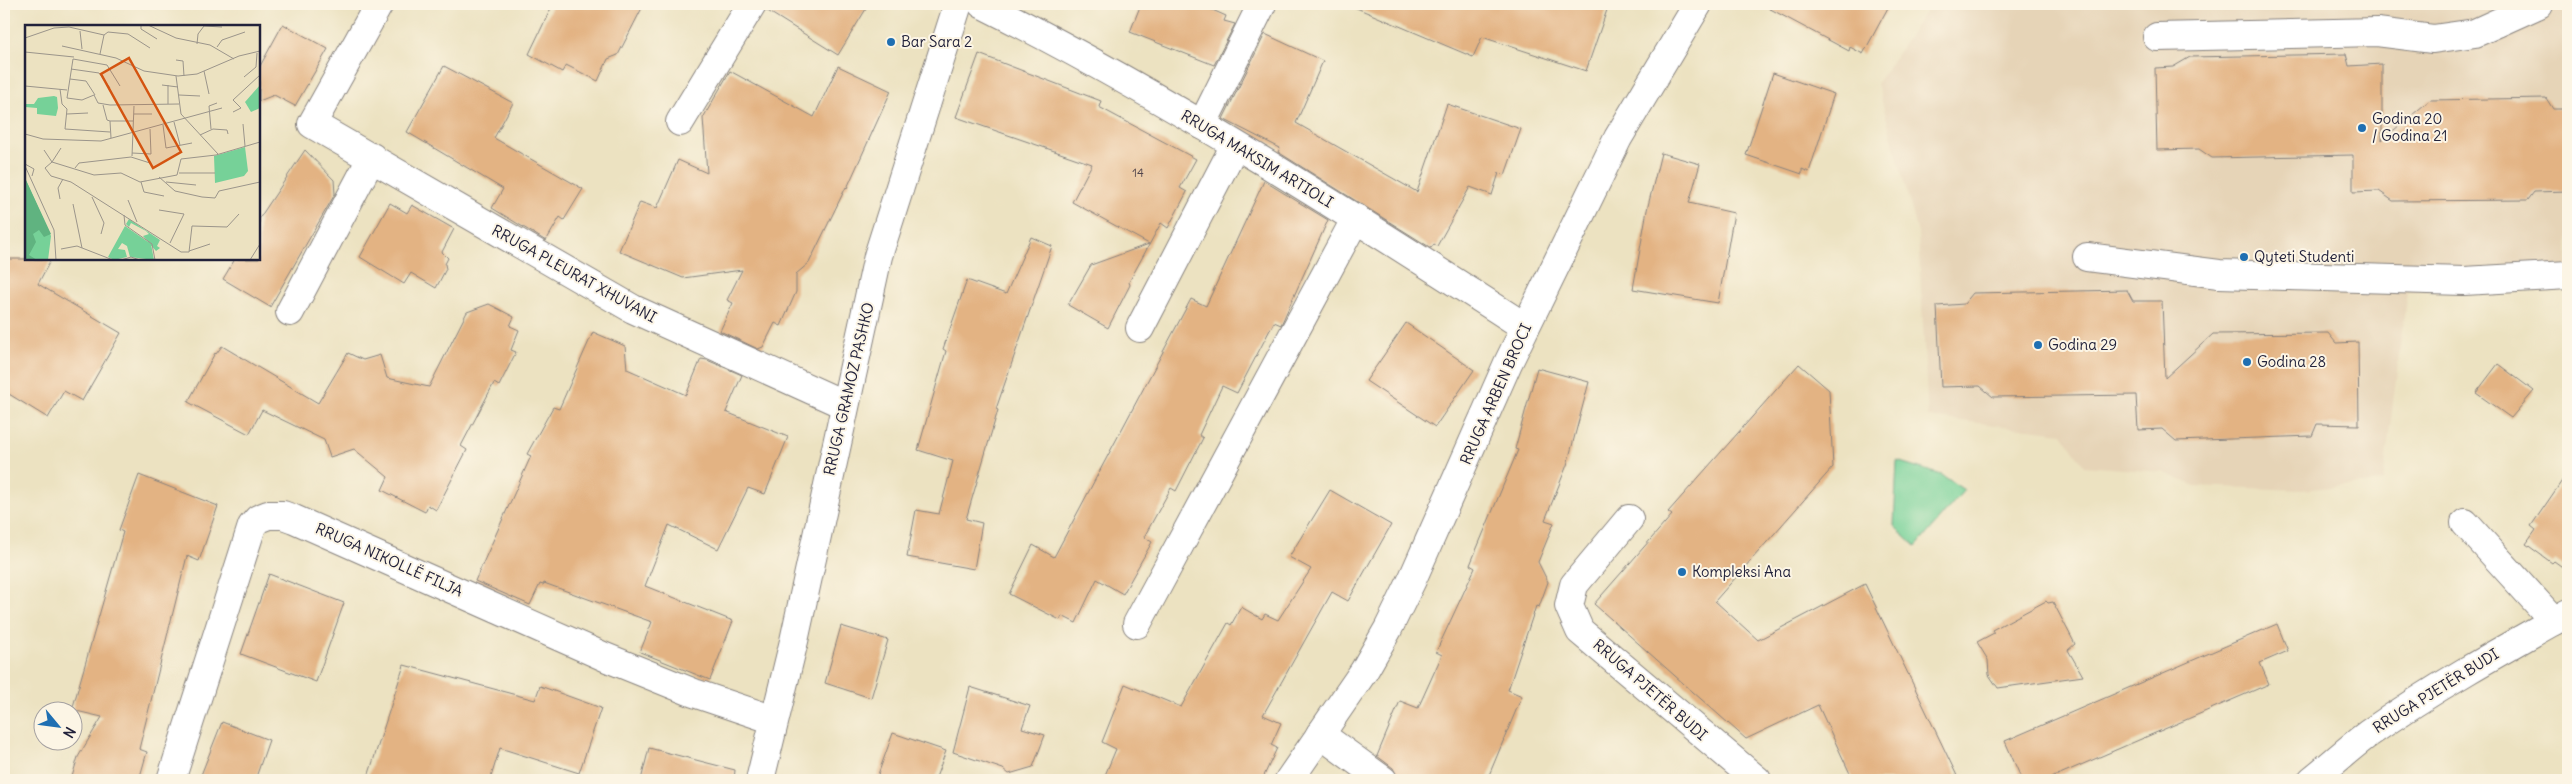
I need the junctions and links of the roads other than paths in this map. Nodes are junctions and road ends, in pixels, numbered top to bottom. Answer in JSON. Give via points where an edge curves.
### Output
{"nodes":[{"id":1,"x":379,"y":4,"type":"edge"},
{"id":2,"x":752,"y":4,"type":"edge"},
{"id":3,"x":958,"y":4,"type":"edge"},
{"id":4,"x":982,"y":4,"type":"edge"},
{"id":5,"x":1262,"y":4,"type":"edge"},
{"id":6,"x":1698,"y":4,"type":"edge"},
{"id":7,"x":2540,"y":4,"type":"edge"},
{"id":8,"x":2157,"y":37,"type":"dead end"},
{"id":9,"x":680,"y":122,"type":"dead end"},
{"id":10,"x":1202,"y":125,"type":"junction"},
{"id":11,"x":1235,"y":145,"type":"junction"},
{"id":12,"x":372,"y":157,"type":"junction"},
{"id":13,"x":1356,"y":218,"type":"junction"},
{"id":14,"x":2087,"y":256,"type":"dead end"},
{"id":15,"x":2568,"y":276,"type":"edge"},
{"id":16,"x":290,"y":312,"type":"dead end"},
{"id":17,"x":1525,"y":327,"type":"junction"},
{"id":18,"x":1140,"y":328,"type":"dead end"},
{"id":19,"x":845,"y":405,"type":"junction"},
{"id":20,"x":1629,"y":518,"type":"dead end"},
{"id":21,"x":2466,"y":523,"type":"dead end"},
{"id":22,"x":2561,"y":617,"type":"edge"},
{"id":23,"x":1137,"y":624,"type":"dead end"},
{"id":24,"x":774,"y":720,"type":"junction"},
{"id":25,"x":1320,"y":734,"type":"junction"},
{"id":26,"x":171,"y":780,"type":"edge"},
{"id":27,"x":760,"y":780,"type":"edge"},
{"id":28,"x":1289,"y":780,"type":"edge"},
{"id":29,"x":1383,"y":780,"type":"edge"},
{"id":30,"x":1757,"y":780,"type":"edge"},
{"id":31,"x":2312,"y":780,"type":"edge"}],
"edges":[{"from":1,"to":12,"type":"street","name":"RRUGA PLEURAT XHUVANI","via":[[312,124]]},
{"from":2,"to":9,"type":"street"},
{"from":3,"to":19,"type":"street","name":"RRUGA GRAMOZ PASHKO","via":[[878,256]]},
{"from":4,"to":10,"type":"street","name":"RRUGA MAKSIM ARTIOLI"},
{"from":5,"to":10,"type":"street"},
{"from":6,"to":17,"type":"street","name":"RRUGA ARBEN BROCI","via":[[1618,138]]},
{"from":7,"to":8,"type":"street","via":[[2475,34],[2433,39],[2377,32]]},
{"from":10,"to":11,"type":"street","name":"RRUGA MAKSIM ARTIOLI"},
{"from":11,"to":13,"type":"street","name":"RRUGA MAKSIM ARTIOLI"},
{"from":11,"to":18,"type":"street"},
{"from":12,"to":16,"type":"street"},
{"from":12,"to":19,"type":"street","name":"RRUGA PLEURAT XHUVANI","via":[[633,309]]},
{"from":13,"to":17,"type":"street","name":"RRUGA MAKSIM ARTIOLI"},
{"from":13,"to":23,"type":"street"},
{"from":14,"to":15,"type":"street","via":[[2229,275],[2464,281]]},
{"from":17,"to":25,"type":"street","name":"RRUGA ARBEN BROCI","via":[[1388,629],[1364,671]]},
{"from":19,"to":24,"type":"street","name":"RRUGA GRAMOZ PASHKO"},
{"from":20,"to":30,"type":"street","name":"RRUGA PJETËR BUDI","via":[[1574,585],[1569,606],[1580,631]]},
{"from":21,"to":22,"type":"street"},
{"from":22,"to":31,"type":"street","name":"RRUGA PJETËR BUDI","via":[[2488,657],[2366,735]]},
{"from":24,"to":26,"type":"street","name":"RRUGA NIKOLLË FILJA","via":[[604,657],[342,539],[275,514],[258,519],[252,526]]},
{"from":24,"to":27,"type":"street","name":"RRUGA GRAMOZ PASHKO"},
{"from":25,"to":28,"type":"street","name":"RRUGA ARBEN BROCI"},
{"from":25,"to":29,"type":"street"}]}
